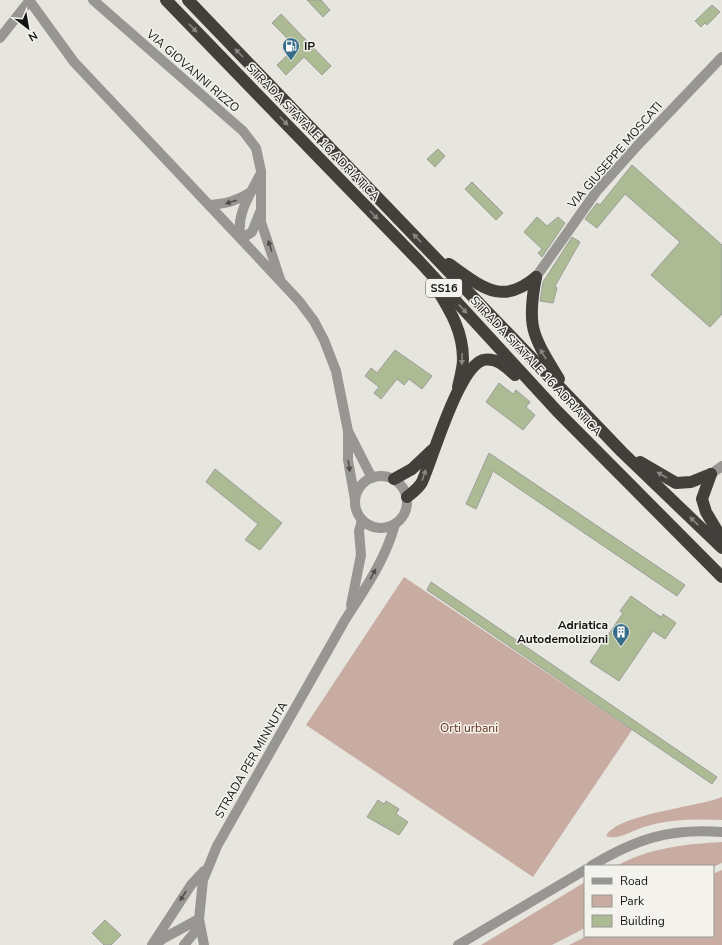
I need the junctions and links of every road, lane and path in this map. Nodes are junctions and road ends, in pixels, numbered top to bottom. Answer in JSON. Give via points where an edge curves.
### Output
{"nodes":[{"id":1,"x":30,"y":0,"type":"edge"},
{"id":2,"x":93,"y":0,"type":"edge"},
{"id":3,"x":166,"y":0,"type":"edge"},
{"id":4,"x":188,"y":0,"type":"edge"},
{"id":5,"x":0,"y":38,"type":"edge"},
{"id":6,"x":722,"y":57,"type":"edge"},
{"id":7,"x":261,"y":171,"type":"junction"},
{"id":8,"x":251,"y":192,"type":"junction"},
{"id":9,"x":209,"y":205,"type":"junction"},
{"id":10,"x":261,"y":210,"type":"junction"},
{"id":11,"x":241,"y":239,"type":"junction"},
{"id":12,"x":429,"y":251,"type":"junction"},
{"id":13,"x":419,"y":262,"type":"junction"},
{"id":14,"x":536,"y":277,"type":"junction"},
{"id":15,"x":282,"y":283,"type":"junction"},
{"id":16,"x":457,"y":392,"type":"junction"},
{"id":17,"x":571,"y":399,"type":"junction"},
{"id":18,"x":557,"y":411,"type":"junction"},
{"id":19,"x":348,"y":431,"type":"junction"},
{"id":20,"x":434,"y":447,"type":"junction"},
{"id":21,"x":622,"y":452,"type":"junction"},
{"id":22,"x":722,"y":466,"type":"edge"},
{"id":23,"x":711,"y":474,"type":"junction"},
{"id":24,"x":372,"y":478,"type":"junction"},
{"id":25,"x":394,"y":479,"type":"junction"},
{"id":26,"x":407,"y":497,"type":"junction"},
{"id":27,"x":355,"y":500,"type":"junction"},
{"id":28,"x":362,"y":520,"type":"junction"},
{"id":29,"x":395,"y":524,"type":"junction"},
{"id":30,"x":722,"y":539,"type":"edge"},
{"id":31,"x":722,"y":548,"type":"edge"},
{"id":32,"x":722,"y":577,"type":"edge"},
{"id":33,"x":345,"y":620,"type":"junction"},
{"id":34,"x":722,"y":832,"type":"edge"},
{"id":35,"x":593,"y":865,"type":"edge"},
{"id":36,"x":208,"y":867,"type":"junction"},
{"id":37,"x":584,"y":871,"type":"edge"},
{"id":38,"x":200,"y":923,"type":"junction"},
{"id":39,"x":152,"y":945,"type":"edge"},
{"id":40,"x":156,"y":945,"type":"edge"},
{"id":41,"x":184,"y":945,"type":"edge"},
{"id":42,"x":204,"y":945,"type":"edge"},
{"id":43,"x":458,"y":945,"type":"edge"}],
"edges":[{"from":1,"to":5,"type":"street"},
{"from":1,"to":9,"type":"street","via":[[74,62]]},
{"from":2,"to":7,"type":"street","name":"VIA GIOVANNI RIZZO","via":[[243,131],[256,148]]},
{"from":3,"to":13,"type":"highway","name":"STRADA STATALE 16 ADRIATICA","number":"SS16","one_way":true},
{"from":12,"to":4,"type":"highway","name":"STRADA STATALE 16 ADRIATICA","number":"SS16","one_way":true},
{"from":6,"to":14,"type":"street","name":"VIA GIUSEPPE MOSCATI","via":[[596,192]]},
{"from":7,"to":8,"type":"street"},
{"from":7,"to":10,"type":"street","name":"VIA GIOVANNI RIZZO"},
{"from":8,"to":9,"type":"street","one_way":true,"via":[[225,204]]},
{"from":8,"to":11,"type":"street","via":[[238,228]]},
{"from":9,"to":11,"type":"street"},
{"from":10,"to":11,"type":"street","via":[[252,232]]},
{"from":15,"to":10,"type":"street","name":"VIA GIOVANNI RIZZO","one_way":true,"via":[[261,222]]},
{"from":11,"to":15,"type":"street"},
{"from":12,"to":14,"type":"highway","via":[[482,286],[496,291],[513,292],[525,287]]},
{"from":12,"to":17,"type":"highway","name":"STRADA STATALE 16 ADRIATICA","number":"SS16"},
{"from":13,"to":16,"type":"highway","one_way":true,"via":[[453,316],[460,334],[463,359]]},
{"from":13,"to":18,"type":"highway","name":"STRADA STATALE 16 ADRIATICA","number":"SS16","one_way":true},
{"from":17,"to":14,"type":"highway","one_way":true,"via":[[535,340],[531,320]]},
{"from":15,"to":19,"type":"street","via":[[314,321],[324,340],[336,371]]},
{"from":16,"to":18,"type":"highway","via":[[475,365],[484,360],[498,361]]},
{"from":16,"to":20,"type":"highway"},
{"from":17,"to":21,"type":"highway","name":"STRADA STATALE 16 ADRIATICA","number":"SS16"},
{"from":18,"to":32,"type":"highway","name":"STRADA STATALE 16 ADRIATICA","number":"SS16"},
{"from":19,"to":24,"type":"street"},
{"from":19,"to":27,"type":"street","one_way":true,"via":[[348,460]]},
{"from":20,"to":25,"type":"highway","via":[[412,470]]},
{"from":26,"to":20,"type":"highway","one_way":true,"via":[[422,483]]},
{"from":23,"to":21,"type":"highway","one_way":true,"via":[[691,482],[676,483]]},
{"from":31,"to":21,"type":"highway","name":"STRADA STATALE 16 ADRIATICA","number":"SS16","one_way":true},
{"from":22,"to":23,"type":"street"},
{"from":23,"to":30,"type":"highway","via":[[702,499],[706,512]]},
{"from":24,"to":25,"type":"street","via":[[387,476]]},
{"from":24,"to":27,"type":"street","via":[[360,486]]},
{"from":25,"to":26,"type":"street"},
{"from":26,"to":29,"type":"street","via":[[404,515]]},
{"from":27,"to":28,"type":"street"},
{"from":28,"to":29,"type":"street","via":[[378,528]]},
{"from":28,"to":33,"type":"street","name":"STRADA PER MINNUTA","via":[[354,596]]},
{"from":33,"to":29,"type":"street","name":"STRADA PER MINNUTA","one_way":true,"via":[[385,551]]},
{"from":33,"to":36,"type":"street","name":"STRADA PER MINNUTA","via":[[217,846]]},
{"from":34,"to":35,"type":"street","via":[[673,832],[645,839]]},
{"from":36,"to":38,"type":"street","name":"STRADA PER MINNUTA","via":[[203,880]]},
{"from":36,"to":39,"type":"street","one_way":true,"via":[[191,885]]},
{"from":37,"to":43,"type":"street"},
{"from":38,"to":40,"type":"street","via":[[164,938]]},
{"from":38,"to":41,"type":"street"},
{"from":38,"to":42,"type":"street","name":"STRADA PER MINNUTA"}]}
